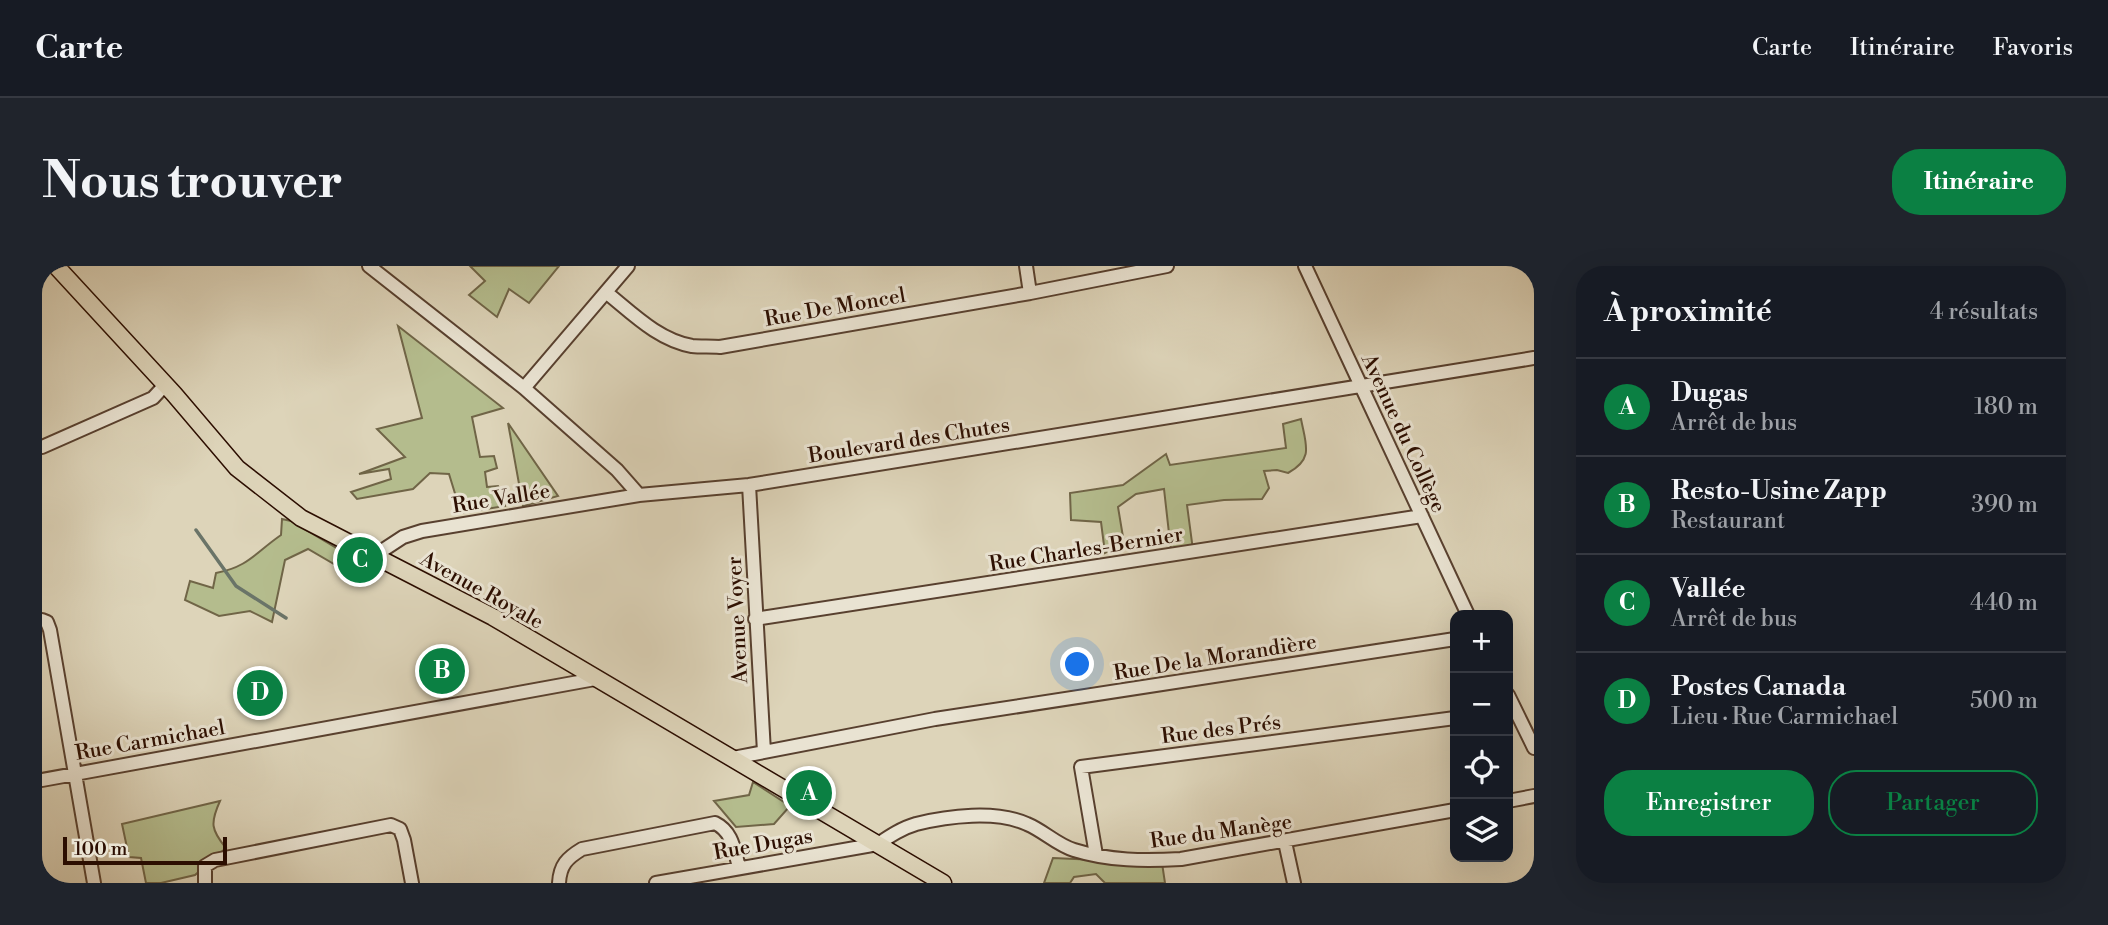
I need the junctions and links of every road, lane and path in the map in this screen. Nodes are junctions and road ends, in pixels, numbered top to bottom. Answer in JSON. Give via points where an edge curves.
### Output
{"nodes":[{"id":1,"x":56,"y":266,"type":"edge"},
{"id":2,"x":369,"y":266,"type":"edge"},
{"id":3,"x":628,"y":266,"type":"edge"},
{"id":4,"x":1026,"y":266,"type":"edge"},
{"id":5,"x":1167,"y":266,"type":"edge"},
{"id":6,"x":1307,"y":266,"type":"edge"},
{"id":7,"x":607,"y":293,"type":"junction"},
{"id":8,"x":1030,"y":293,"type":"junction"},
{"id":9,"x":1534,"y":358,"type":"edge"},
{"id":10,"x":165,"y":385,"type":"junction"},
{"id":11,"x":1361,"y":386,"type":"junction"},
{"id":12,"x":524,"y":388,"type":"junction"},
{"id":13,"x":42,"y":447,"type":"edge"},
{"id":14,"x":749,"y":485,"type":"junction"},
{"id":15,"x":639,"y":495,"type":"junction"},
{"id":16,"x":1422,"y":516,"type":"junction"},
{"id":17,"x":374,"y":556,"type":"junction"},
{"id":18,"x":1466,"y":610,"type":"edge"},
{"id":19,"x":755,"y":619,"type":"junction"},
{"id":20,"x":44,"y":621,"type":"edge"},
{"id":21,"x":1450,"y":640,"type":"edge"},
{"id":22,"x":595,"y":679,"type":"junction"},
{"id":23,"x":1513,"y":714,"type":"edge"},
{"id":24,"x":1450,"y":719,"type":"edge"},
{"id":25,"x":1534,"y":748,"type":"edge"},
{"id":26,"x":764,"y":752,"type":"junction"},
{"id":27,"x":733,"y":758,"type":"junction"},
{"id":28,"x":74,"y":774,"type":"junction"},
{"id":29,"x":42,"y":780,"type":"edge"},
{"id":30,"x":1534,"y":796,"type":"edge"},
{"id":31,"x":1513,"y":800,"type":"edge"},
{"id":32,"x":1450,"y":811,"type":"edge"},
{"id":33,"x":1285,"y":842,"type":"junction"},
{"id":34,"x":878,"y":844,"type":"junction"},
{"id":35,"x":1096,"y":855,"type":"junction"},
{"id":36,"x":739,"y":867,"type":"junction"},
{"id":37,"x":94,"y":883,"type":"edge"},
{"id":38,"x":205,"y":883,"type":"edge"},
{"id":39,"x":412,"y":883,"type":"edge"},
{"id":40,"x":559,"y":883,"type":"edge"},
{"id":41,"x":656,"y":883,"type":"edge"},
{"id":42,"x":943,"y":883,"type":"edge"},
{"id":43,"x":1294,"y":883,"type":"edge"}],
"edges":[{"from":1,"to":10,"type":"main road","name":"Avenue Royale"},
{"from":2,"to":12,"type":"street"},
{"from":3,"to":7,"type":"street"},
{"from":4,"to":8,"type":"street"},
{"from":5,"to":8,"type":"street","name":"Rue De Moncel"},
{"from":6,"to":11,"type":"street","name":"Avenue du Collège"},
{"from":7,"to":8,"type":"street","name":"Rue De Moncel","via":[[670,340],[720,346]]},
{"from":7,"to":12,"type":"street"},
{"from":9,"to":11,"type":"street","name":"Boulevard des Chutes"},
{"from":10,"to":13,"type":"street","via":[[153,398]]},
{"from":10,"to":17,"type":"main road","name":"Avenue Royale","via":[[237,468],[301,518]]},
{"from":11,"to":14,"type":"street","name":"Boulevard des Chutes"},
{"from":11,"to":16,"type":"street","name":"Avenue du Collège"},
{"from":12,"to":15,"type":"street"},
{"from":14,"to":15,"type":"street","name":"Boulevard des Chutes"},
{"from":14,"to":19,"type":"street","name":"Avenue Voyer"},
{"from":15,"to":17,"type":"street","name":"Rue Vallée","via":[[422,531]]},
{"from":16,"to":18,"type":"street","name":"Avenue du Collège"},
{"from":16,"to":19,"type":"street","name":"Rue Charles-Bernier"},
{"from":17,"to":22,"type":"main road","name":"Avenue Royale","via":[[493,617]]},
{"from":19,"to":26,"type":"street","name":"Avenue Voyer"},
{"from":20,"to":28,"type":"street","via":[[50,630]]},
{"from":21,"to":26,"type":"street","name":"Rue De la Morandière","via":[[935,719]]},
{"from":22,"to":27,"type":"main road","name":"Avenue Royale"},
{"from":22,"to":28,"type":"street","name":"Rue Carmichael"},
{"from":23,"to":25,"type":"street"},
{"from":24,"to":35,"type":"street","name":"Rue des Prés","via":[[1082,767]]},
{"from":26,"to":27,"type":"street","name":"Rue De la Morandière"},
{"from":27,"to":34,"type":"main road","name":"Avenue Royale"},
{"from":28,"to":29,"type":"street","name":"Rue Carmichael"},
{"from":28,"to":37,"type":"street"},
{"from":30,"to":31,"type":"street"},
{"from":32,"to":33,"type":"street","name":"Rue du Manège"},
{"from":33,"to":35,"type":"street","name":"Rue du Manège","via":[[1181,859],[1141,861]]},
{"from":33,"to":43,"type":"street"},
{"from":34,"to":35,"type":"street","name":"Rue du Manège","via":[[914,825],[955,818],[1004,818],[1027,823],[1072,849]]},
{"from":34,"to":36,"type":"street","name":"Rue Dugas"},
{"from":34,"to":42,"type":"main road","name":"Avenue Royale"},
{"from":36,"to":40,"type":"street","via":[[729,834],[715,824],[582,849],[560,869]]},
{"from":36,"to":41,"type":"street","name":"Rue Dugas"},
{"from":38,"to":39,"type":"street","via":[[205,866],[215,860],[391,825],[400,829],[404,840]]}]}
